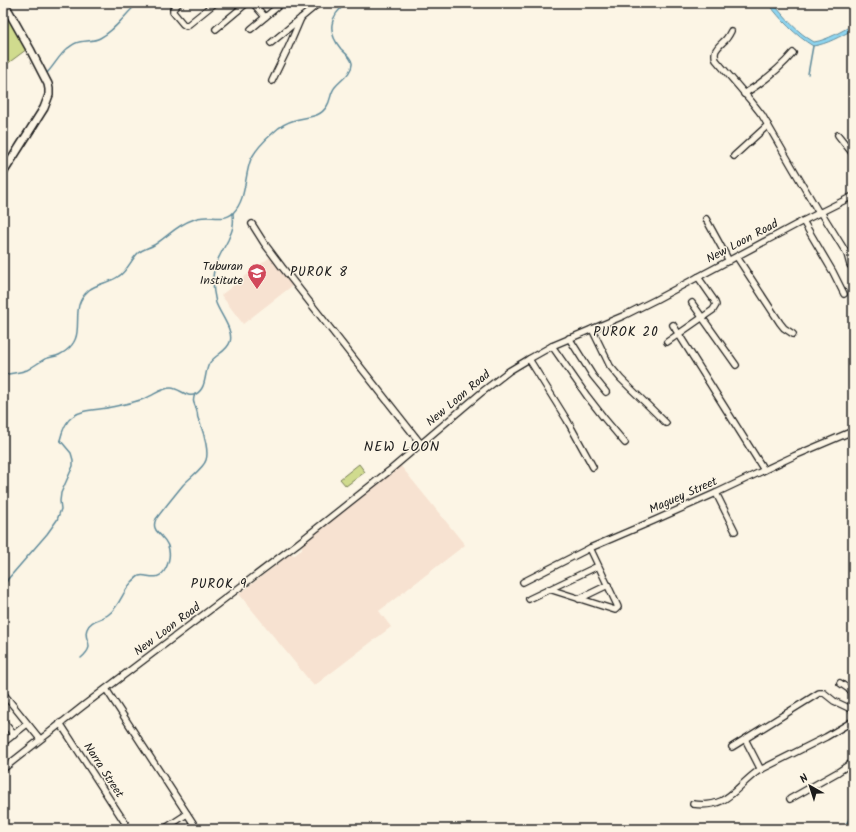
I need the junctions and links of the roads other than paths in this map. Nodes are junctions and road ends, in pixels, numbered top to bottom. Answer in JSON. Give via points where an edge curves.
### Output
{"nodes":[{"id":1,"x":4,"y":3,"type":"edge"},
{"id":2,"x":179,"y":3,"type":"edge"},
{"id":3,"x":215,"y":3,"type":"edge"},
{"id":4,"x":247,"y":3,"type":"edge"},
{"id":5,"x":253,"y":3,"type":"edge"},
{"id":6,"x":282,"y":3,"type":"edge"},
{"id":7,"x":319,"y":3,"type":"edge"},
{"id":8,"x":265,"y":18,"type":"junction"},
{"id":9,"x":301,"y":18,"type":"junction"},
{"id":10,"x":216,"y":29,"type":"dead end"},
{"id":11,"x":252,"y":29,"type":"dead end"},
{"id":12,"x":731,"y":31,"type":"dead end"},
{"id":13,"x":271,"y":43,"type":"dead end"},
{"id":14,"x":793,"y":53,"type":"dead end"},
{"id":15,"x":272,"y":81,"type":"dead end"},
{"id":16,"x":744,"y":94,"type":"junction"},
{"id":17,"x":768,"y":125,"type":"junction"},
{"id":18,"x":838,"y":136,"type":"dead end"},
{"id":19,"x":853,"y":154,"type":"edge"},
{"id":20,"x":734,"y":156,"type":"dead end"},
{"id":21,"x":3,"y":173,"type":"edge"},
{"id":22,"x":853,"y":196,"type":"edge"},
{"id":23,"x":820,"y":213,"type":"junction"},
{"id":24,"x":706,"y":219,"type":"dead end"},
{"id":25,"x":803,"y":221,"type":"junction"},
{"id":26,"x":252,"y":224,"type":"dead end"},
{"id":27,"x":737,"y":257,"type":"junction"},
{"id":28,"x":729,"y":260,"type":"junction"},
{"id":29,"x":850,"y":266,"type":"dead end"},
{"id":30,"x":698,"y":277,"type":"junction"},
{"id":31,"x":844,"y":294,"type":"dead end"},
{"id":32,"x":692,"y":303,"type":"dead end"},
{"id":33,"x":702,"y":318,"type":"junction"},
{"id":34,"x":673,"y":325,"type":"dead end"},
{"id":35,"x":592,"y":329,"type":"junction"},
{"id":36,"x":679,"y":334,"type":"junction"},
{"id":37,"x":793,"y":334,"type":"dead end"},
{"id":38,"x":569,"y":338,"type":"junction"},
{"id":39,"x":666,"y":342,"type":"dead end"},
{"id":40,"x":552,"y":346,"type":"junction"},
{"id":41,"x":529,"y":359,"type":"junction"},
{"id":42,"x":736,"y":365,"type":"dead end"},
{"id":43,"x":606,"y":392,"type":"dead end"},
{"id":44,"x":666,"y":423,"type":"dead end"},
{"id":45,"x":853,"y":431,"type":"edge"},
{"id":46,"x":625,"y":443,"type":"dead end"},
{"id":47,"x":421,"y":444,"type":"junction"},
{"id":48,"x":593,"y":467,"type":"dead end"},
{"id":49,"x":764,"y":470,"type":"junction"},
{"id":50,"x":716,"y":493,"type":"junction"},
{"id":51,"x":735,"y":531,"type":"dead end"},
{"id":52,"x":590,"y":548,"type":"junction"},
{"id":53,"x":598,"y":566,"type":"junction"},
{"id":54,"x":523,"y":582,"type":"dead end"},
{"id":55,"x":608,"y":585,"type":"junction"},
{"id":56,"x":549,"y":589,"type":"junction"},
{"id":57,"x":529,"y":599,"type":"dead end"},
{"id":58,"x":579,"y":599,"type":"junction"},
{"id":59,"x":840,"y":683,"type":"dead end"},
{"id":60,"x":106,"y":689,"type":"junction"},
{"id":61,"x":853,"y":692,"type":"edge"},
{"id":62,"x":3,"y":693,"type":"edge"},
{"id":63,"x":853,"y":710,"type":"edge"},
{"id":64,"x":853,"y":721,"type":"edge"},
{"id":65,"x":3,"y":722,"type":"edge"},
{"id":66,"x":27,"y":724,"type":"junction"},
{"id":67,"x":60,"y":724,"type":"junction"},
{"id":68,"x":14,"y":735,"type":"junction"},
{"id":69,"x":40,"y":739,"type":"junction"},
{"id":70,"x":744,"y":739,"type":"junction"},
{"id":71,"x":3,"y":743,"type":"edge"},
{"id":72,"x":732,"y":747,"type":"dead end"},
{"id":73,"x":853,"y":762,"type":"edge"},
{"id":74,"x":4,"y":766,"type":"edge"},
{"id":75,"x":761,"y":770,"type":"junction"},
{"id":76,"x":790,"y":799,"type":"dead end"},
{"id":77,"x":693,"y":804,"type":"dead end"},
{"id":78,"x":188,"y":814,"type":"junction"},
{"id":79,"x":129,"y":829,"type":"edge"},
{"id":80,"x":164,"y":829,"type":"edge"},
{"id":81,"x":197,"y":829,"type":"edge"}],
"edges":[{"from":1,"to":21,"type":"street","via":[[48,84],[49,95],[44,108]]},
{"from":2,"to":3,"type":"street","via":[[173,12],[186,26]]},
{"from":4,"to":10,"type":"street"},
{"from":5,"to":8,"type":"street"},
{"from":6,"to":8,"type":"street"},
{"from":7,"to":9,"type":"street"},
{"from":8,"to":11,"type":"street"},
{"from":9,"to":13,"type":"street"},
{"from":9,"to":15,"type":"street"},
{"from":12,"to":16,"type":"street","via":[[728,38],[715,50],[714,55]]},
{"from":14,"to":16,"type":"street","via":[[770,76]]},
{"from":16,"to":17,"type":"street"},
{"from":17,"to":20,"type":"street"},
{"from":17,"to":23,"type":"street"},
{"from":18,"to":19,"type":"street"},
{"from":22,"to":23,"type":"street","name":"New Loon Road"},
{"from":23,"to":25,"type":"street","name":"New Loon Road"},
{"from":23,"to":29,"type":"street","via":[[844,247]]},
{"from":24,"to":28,"type":"street"},
{"from":25,"to":27,"type":"street","name":"New Loon Road"},
{"from":25,"to":31,"type":"street"},
{"from":26,"to":47,"type":"street","via":[[279,263]]},
{"from":27,"to":28,"type":"street","name":"New Loon Road"},
{"from":27,"to":37,"type":"street","via":[[780,323]]},
{"from":28,"to":30,"type":"street","name":"New Loon Road"},
{"from":30,"to":33,"type":"street","via":[[716,305]]},
{"from":30,"to":35,"type":"street","name":"New Loon Road"},
{"from":32,"to":33,"type":"street"},
{"from":33,"to":36,"type":"street"},
{"from":33,"to":42,"type":"street"},
{"from":34,"to":36,"type":"street"},
{"from":35,"to":38,"type":"street","name":"New Loon Road"},
{"from":35,"to":44,"type":"street","via":[[610,366]]},
{"from":36,"to":39,"type":"street"},
{"from":36,"to":49,"type":"street"},
{"from":38,"to":40,"type":"street","name":"New Loon Road"},
{"from":38,"to":43,"type":"street"},
{"from":40,"to":41,"type":"street","name":"New Loon Road"},
{"from":40,"to":46,"type":"street","via":[[594,406]]},
{"from":41,"to":47,"type":"street","name":"New Loon Road","via":[[502,376]]},
{"from":41,"to":48,"type":"street"},
{"from":45,"to":49,"type":"street","name":"Maguey Street"},
{"from":47,"to":60,"type":"street","name":"New Loon Road","via":[[296,544]]},
{"from":49,"to":50,"type":"street","name":"Maguey Street"},
{"from":50,"to":51,"type":"street"},
{"from":50,"to":52,"type":"street","name":"Maguey Street"},
{"from":52,"to":53,"type":"street"},
{"from":52,"to":54,"type":"street","name":"Maguey Street"},
{"from":53,"to":55,"type":"street"},
{"from":53,"to":56,"type":"street"},
{"from":55,"to":58,"type":"street"},
{"from":55,"to":58,"type":"street","via":[[618,607],[616,610]]},
{"from":56,"to":57,"type":"street"},
{"from":56,"to":58,"type":"street"},
{"from":59,"to":61,"type":"street"},
{"from":60,"to":67,"type":"street","name":"New Loon Road"},
{"from":60,"to":78,"type":"street"},
{"from":62,"to":66,"type":"street"},
{"from":63,"to":70,"type":"street","via":[[824,693],[819,693]]},
{"from":64,"to":75,"type":"street"},
{"from":65,"to":68,"type":"street"},
{"from":66,"to":68,"type":"street"},
{"from":66,"to":69,"type":"street"},
{"from":67,"to":69,"type":"street","name":"New Loon Road"},
{"from":67,"to":79,"type":"street","name":"Narra Street"},
{"from":68,"to":71,"type":"street"},
{"from":69,"to":74,"type":"street","name":"New Loon Road"},
{"from":70,"to":72,"type":"street"},
{"from":70,"to":75,"type":"street"},
{"from":73,"to":76,"type":"street"},
{"from":75,"to":77,"type":"street","via":[[721,802],[708,805]]},
{"from":78,"to":80,"type":"street"},
{"from":78,"to":81,"type":"street"}]}
